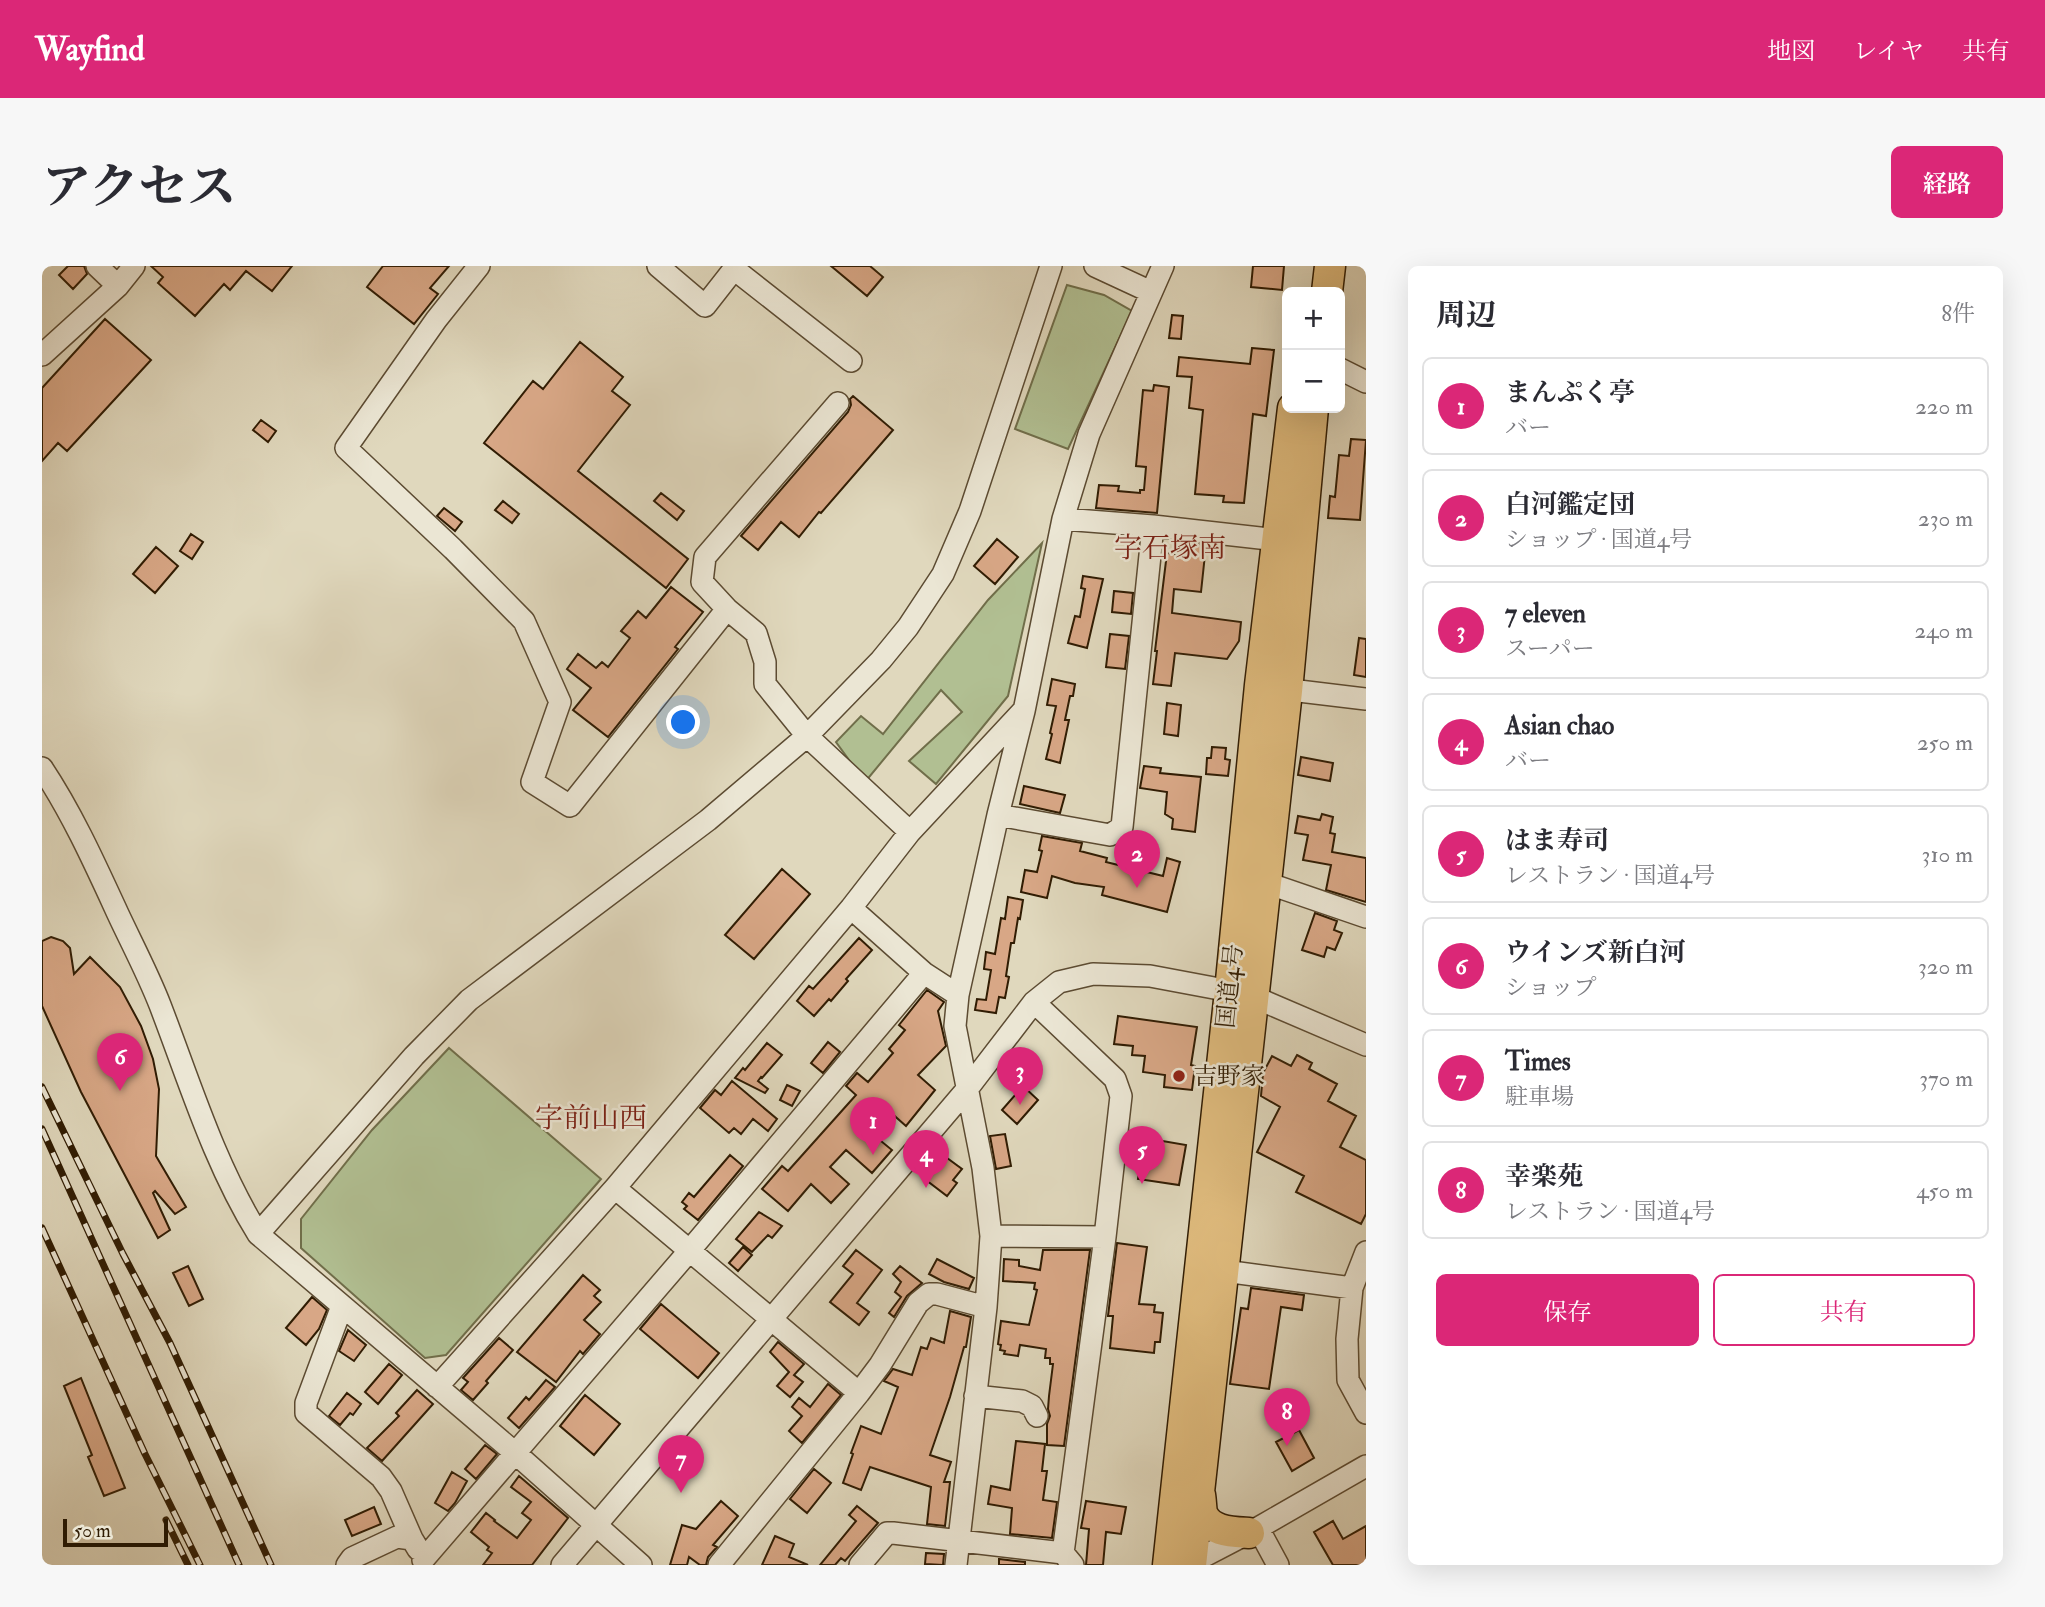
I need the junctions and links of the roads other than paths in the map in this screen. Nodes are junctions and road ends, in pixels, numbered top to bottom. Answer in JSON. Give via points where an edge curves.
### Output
{"nodes":[{"id":1,"x":97,"y":266,"type":"edge"},
{"id":2,"x":134,"y":266,"type":"edge"},
{"id":3,"x":479,"y":266,"type":"edge"},
{"id":4,"x":657,"y":266,"type":"edge"},
{"id":5,"x":1051,"y":266,"type":"edge"},
{"id":6,"x":1095,"y":266,"type":"edge"},
{"id":7,"x":1163,"y":266,"type":"edge"},
{"id":8,"x":1309,"y":266,"type":"edge"},
{"id":9,"x":1330,"y":266,"type":"edge"},
{"id":10,"x":118,"y":286,"type":"junction"},
{"id":11,"x":1307,"y":287,"type":"edge"},
{"id":12,"x":1328,"y":287,"type":"edge"},
{"id":13,"x":1151,"y":292,"type":"junction"},
{"id":14,"x":46,"y":345,"type":"edge"},
{"id":15,"x":851,"y":361,"type":"dead end"},
{"id":16,"x":1345,"y":372,"type":"edge"},
{"id":17,"x":1366,"y":382,"type":"edge"},
{"id":18,"x":838,"y":403,"type":"dead end"},
{"id":19,"x":1292,"y":413,"type":"edge"},
{"id":20,"x":1312,"y":413,"type":"edge"},
{"id":21,"x":1063,"y":519,"type":"junction"},
{"id":22,"x":1153,"y":526,"type":"junction"},
{"id":23,"x":1278,"y":540,"type":"junction"},
{"id":24,"x":727,"y":609,"type":"junction"},
{"id":25,"x":1274,"y":688,"type":"junction"},
{"id":26,"x":1366,"y":699,"type":"edge"},
{"id":27,"x":1024,"y":711,"type":"junction"},
{"id":28,"x":807,"y":736,"type":"junction"},
{"id":29,"x":42,"y":768,"type":"edge"},
{"id":30,"x":998,"y":815,"type":"junction"},
{"id":31,"x":910,"y":832,"type":"junction"},
{"id":32,"x":1254,"y":879,"type":"junction"},
{"id":33,"x":851,"y":908,"type":"junction"},
{"id":34,"x":1366,"y":917,"type":"edge"},
{"id":35,"x":924,"y":973,"type":"junction"},
{"id":36,"x":1242,"y":994,"type":"junction"},
{"id":37,"x":958,"y":995,"type":"junction"},
{"id":38,"x":1034,"y":1002,"type":"junction"},
{"id":39,"x":1366,"y":1045,"type":"edge"},
{"id":40,"x":968,"y":1088,"type":"junction"},
{"id":41,"x":615,"y":1188,"type":"junction"},
{"id":42,"x":258,"y":1234,"type":"junction"},
{"id":43,"x":991,"y":1236,"type":"junction"},
{"id":44,"x":1105,"y":1237,"type":"junction"},
{"id":45,"x":690,"y":1250,"type":"junction"},
{"id":46,"x":1366,"y":1252,"type":"edge"},
{"id":47,"x":1224,"y":1271,"type":"junction"},
{"id":48,"x":1352,"y":1288,"type":"junction"},
{"id":49,"x":342,"y":1306,"type":"junction"},
{"id":50,"x":986,"y":1307,"type":"junction"},
{"id":51,"x":771,"y":1318,"type":"junction"},
{"id":52,"x":1357,"y":1365,"type":"edge"},
{"id":53,"x":437,"y":1387,"type":"junction"},
{"id":54,"x":859,"y":1393,"type":"junction"},
{"id":55,"x":975,"y":1396,"type":"junction"},
{"id":56,"x":1366,"y":1413,"type":"edge"},
{"id":57,"x":1037,"y":1416,"type":"dead end"},
{"id":58,"x":514,"y":1452,"type":"junction"},
{"id":59,"x":1366,"y":1466,"type":"edge"},
{"id":60,"x":1200,"y":1491,"type":"junction"},
{"id":61,"x":597,"y":1525,"type":"junction"},
{"id":62,"x":1254,"y":1530,"type":"junction"},
{"id":63,"x":412,"y":1539,"type":"junction"},
{"id":64,"x":959,"y":1540,"type":"junction"},
{"id":65,"x":1068,"y":1559,"type":"edge"},
{"id":66,"x":424,"y":1562,"type":"edge"},
{"id":67,"x":347,"y":1565,"type":"edge"},
{"id":68,"x":562,"y":1565,"type":"edge"},
{"id":69,"x":641,"y":1565,"type":"edge"},
{"id":70,"x":719,"y":1565,"type":"edge"},
{"id":71,"x":860,"y":1565,"type":"edge"},
{"id":72,"x":956,"y":1565,"type":"edge"},
{"id":73,"x":1184,"y":1565,"type":"edge"},
{"id":74,"x":1278,"y":1565,"type":"edge"}],
"edges":[{"from":1,"to":10,"type":"street"},
{"from":2,"to":10,"type":"street"},
{"from":3,"to":24,"type":"street","via":[[346,448],[524,621],[560,702],[532,782],[570,806]]},
{"from":4,"to":15,"type":"street","via":[[705,306],[734,269]]},
{"from":5,"to":28,"type":"street","via":[[970,511],[943,575],[881,660]]},
{"from":6,"to":13,"type":"street"},
{"from":7,"to":13,"type":"street"},
{"from":8,"to":11,"type":"highway"},
{"from":9,"to":12,"type":"highway"},
{"from":10,"to":14,"type":"street"},
{"from":13,"to":21,"type":"street","via":[[1088,434]]},
{"from":16,"to":17,"type":"street"},
{"from":18,"to":24,"type":"street","via":[[705,557],[702,582]]},
{"from":19,"to":23,"type":"highway","name":"国道4号"},
{"from":20,"to":25,"type":"highway","name":"国道4号"},
{"from":21,"to":22,"type":"street"},
{"from":21,"to":27,"type":"street"},
{"from":22,"to":23,"type":"street"},
{"from":22,"to":30,"type":"street","via":[[1122,827],[1110,835]]},
{"from":23,"to":25,"type":"highway","name":"国道4号"},
{"from":24,"to":28,"type":"street","via":[[756,633],[765,662],[765,684]]},
{"from":25,"to":26,"type":"street"},
{"from":25,"to":32,"type":"highway","name":"国道4号"},
{"from":27,"to":30,"type":"street"},
{"from":27,"to":31,"type":"street"},
{"from":28,"to":31,"type":"street"},
{"from":28,"to":42,"type":"street","via":[[708,820],[469,1000]]},
{"from":29,"to":42,"type":"street","via":[[92,857],[159,1002],[221,1168]]},
{"from":30,"to":37,"type":"street"},
{"from":31,"to":33,"type":"street"},
{"from":32,"to":34,"type":"street"},
{"from":32,"to":36,"type":"highway","name":"国道4号"},
{"from":33,"to":35,"type":"street"},
{"from":33,"to":41,"type":"street"},
{"from":35,"to":37,"type":"street"},
{"from":35,"to":45,"type":"street"},
{"from":36,"to":38,"type":"street","via":[[1150,976],[1093,974],[1059,982]]},
{"from":36,"to":39,"type":"street"},
{"from":36,"to":47,"type":"highway","name":"国道4号"},
{"from":36,"to":73,"type":"highway","name":"国道4号"},
{"from":37,"to":40,"type":"street","via":[[955,1026]]},
{"from":38,"to":40,"type":"street"},
{"from":38,"to":44,"type":"street","via":[[1115,1079],[1121,1096]]},
{"from":40,"to":43,"type":"street"},
{"from":40,"to":51,"type":"street"},
{"from":41,"to":45,"type":"street"},
{"from":41,"to":53,"type":"street"},
{"from":42,"to":49,"type":"street"},
{"from":43,"to":44,"type":"street"},
{"from":43,"to":50,"type":"street"},
{"from":44,"to":65,"type":"street"},
{"from":45,"to":51,"type":"street"},
{"from":45,"to":58,"type":"street"},
{"from":46,"to":48,"type":"street"},
{"from":47,"to":48,"type":"street"},
{"from":47,"to":60,"type":"highway","name":"国道4号"},
{"from":48,"to":52,"type":"street","via":[[1347,1339]]},
{"from":49,"to":53,"type":"street"},
{"from":49,"to":63,"type":"street","via":[[306,1413],[381,1477]]},
{"from":50,"to":54,"type":"street","via":[[929,1294],[918,1303]]},
{"from":50,"to":55,"type":"street"},
{"from":51,"to":54,"type":"street"},
{"from":51,"to":61,"type":"street"},
{"from":52,"to":56,"type":"street","via":[[1348,1380]]},
{"from":53,"to":58,"type":"street"},
{"from":54,"to":70,"type":"street"},
{"from":55,"to":57,"type":"street","via":[[1022,1401],[1032,1406]]},
{"from":55,"to":64,"type":"street"},
{"from":58,"to":61,"type":"street"},
{"from":58,"to":66,"type":"street"},
{"from":59,"to":62,"type":"street"},
{"from":60,"to":62,"type":"highway","via":[[1203,1515],[1213,1526],[1230,1532]]},
{"from":60,"to":73,"type":"highway","name":"国道4号"},
{"from":61,"to":68,"type":"street"},
{"from":61,"to":69,"type":"street"},
{"from":62,"to":73,"type":"street"},
{"from":62,"to":74,"type":"street"},
{"from":63,"to":66,"type":"street"},
{"from":63,"to":67,"type":"street","via":[[397,1537]]},
{"from":64,"to":65,"type":"street"},
{"from":64,"to":71,"type":"street","via":[[887,1534]]},
{"from":64,"to":72,"type":"street"}]}
